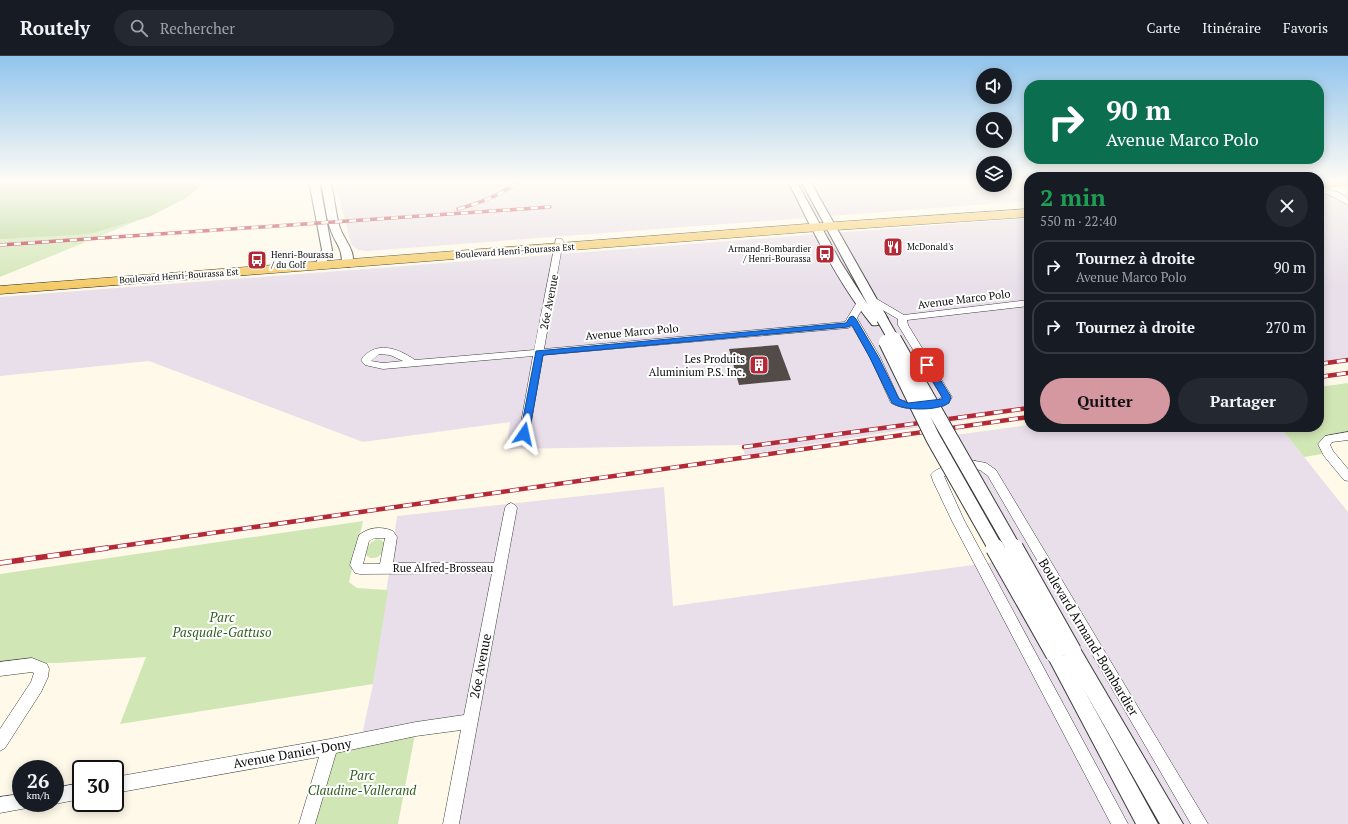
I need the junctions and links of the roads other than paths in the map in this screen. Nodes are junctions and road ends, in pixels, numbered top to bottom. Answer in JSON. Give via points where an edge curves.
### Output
{"nodes":[{"id":1,"x":321,"y":217,"type":"edge"},
{"id":2,"x":333,"y":217,"type":"edge"},
{"id":3,"x":811,"y":217,"type":"edge"},
{"id":4,"x":826,"y":217,"type":"edge"},
{"id":5,"x":909,"y":217,"type":"edge"},
{"id":6,"x":960,"y":217,"type":"edge"},
{"id":7,"x":830,"y":224,"type":"junction"},
{"id":8,"x":815,"y":225,"type":"junction"},
{"id":9,"x":559,"y":245,"type":"junction"},
{"id":10,"x":347,"y":260,"type":"junction"},
{"id":11,"x":322,"y":262,"type":"junction"},
{"id":12,"x":0,"y":282,"type":"edge"},
{"id":13,"x":0,"y":290,"type":"edge"},
{"id":14,"x":872,"y":300,"type":"junction"},
{"id":15,"x":860,"y":304,"type":"junction"},
{"id":16,"x":1024,"y":304,"type":"edge"},
{"id":17,"x":902,"y":318,"type":"junction"},
{"id":18,"x":853,"y":319,"type":"junction"},
{"id":19,"x":879,"y":321,"type":"junction"},
{"id":20,"x":539,"y":352,"type":"junction"},
{"id":21,"x":411,"y":362,"type":"dead end"},
{"id":22,"x":524,"y":434,"type":"dead end"},
{"id":23,"x":1348,"y":436,"type":"edge"},
{"id":24,"x":1348,"y":477,"type":"edge"},
{"id":25,"x":511,"y":508,"type":"dead end"},
{"id":26,"x":499,"y":568,"type":"junction"},
{"id":27,"x":386,"y":569,"type":"dead end"},
{"id":28,"x":1064,"y":652,"type":"junction"},
{"id":29,"x":0,"y":669,"type":"edge"},
{"id":30,"x":470,"y":721,"type":"junction"},
{"id":31,"x":0,"y":743,"type":"edge"},
{"id":32,"x":330,"y":747,"type":"junction"},
{"id":33,"x":124,"y":783,"type":"edge"},
{"id":34,"x":12,"y":803,"type":"edge"},
{"id":35,"x":0,"y":805,"type":"edge"},
{"id":36,"x":307,"y":824,"type":"edge"},
{"id":37,"x":451,"y":824,"type":"edge"},
{"id":38,"x":1120,"y":824,"type":"edge"},
{"id":39,"x":1147,"y":824,"type":"edge"},
{"id":40,"x":1172,"y":824,"type":"edge"},
{"id":41,"x":1200,"y":824,"type":"edge"}],
"edges":[{"from":1,"to":11,"type":"street","via":[[327,250]]},
{"from":2,"to":10,"type":"street","via":[[335,228],[347,252]]},
{"from":3,"to":8,"type":"street","name":"Boulevard Armand-Bombardier"},
{"from":4,"to":7,"type":"street","name":"Boulevard Armand-Bombardier"},
{"from":5,"to":7,"type":"main road","name":"Boulevard Henri-Bourassa Est"},
{"from":6,"to":7,"type":"main road","name":"Boulevard Henri-Bourassa Est"},
{"from":7,"to":8,"type":"main road","name":"Boulevard Henri-Bourassa Est"},
{"from":7,"to":14,"type":"street","name":"Boulevard Armand-Bombardier"},
{"from":8,"to":9,"type":"main road","name":"Boulevard Henri-Bourassa Est"},
{"from":8,"to":15,"type":"street","name":"Boulevard Armand-Bombardier"},
{"from":9,"to":10,"type":"main road","name":"Boulevard Henri-Bourassa Est"},
{"from":9,"to":20,"type":"street","name":"26e Avenue"},
{"from":10,"to":11,"type":"main road","name":"Boulevard Henri-Bourassa Est"},
{"from":11,"to":12,"type":"main road","name":"Boulevard Henri-Bourassa Est"},
{"from":11,"to":13,"type":"main road","name":"Boulevard Henri-Bourassa Est"},
{"from":14,"to":17,"type":"street","name":"Boulevard Armand-Bombardier"},
{"from":14,"to":19,"type":"street","name":"Boulevard Armand-Bombardier"},
{"from":15,"to":18,"type":"street"},
{"from":15,"to":19,"type":"street","name":"Boulevard Armand-Bombardier"},
{"from":16,"to":17,"type":"street","name":"Avenue Marco Polo"},
{"from":17,"to":18,"type":"street","via":[[903,325],[947,397],[942,403],[908,406],[895,401]]},
{"from":18,"to":20,"type":"street","name":"Avenue Marco Polo","via":[[848,325]]},
{"from":19,"to":28,"type":"street","name":"Boulevard Armand-Bombardier","bridge":true,"via":[[933,438]]},
{"from":20,"to":21,"type":"street","name":"Avenue Marco Polo"},
{"from":20,"to":22,"type":"street","name":"26e Avenue"},
{"from":23,"to":24,"type":"street","via":[[1329,439],[1324,444]]},
{"from":25,"to":26,"type":"street","name":"26e Avenue"},
{"from":26,"to":27,"type":"street","name":"Rue Alfred-Brosseau"},
{"from":26,"to":30,"type":"street","name":"26e Avenue"},
{"from":28,"to":39,"type":"street","name":"Boulevard Armand-Bombardier"},
{"from":28,"to":40,"type":"street","name":"Boulevard Armand-Bombardier"},
{"from":29,"to":31,"type":"street","via":[[32,665],[42,669],[36,687]]},
{"from":30,"to":32,"type":"street","name":"Avenue Daniel-Dony"},
{"from":30,"to":37,"type":"street","name":"26e Avenue"},
{"from":32,"to":33,"type":"street","name":"Avenue Daniel-Dony"},
{"from":32,"to":36,"type":"street"},
{"from":34,"to":35,"type":"street"},
{"from":38,"to":41,"type":"street","name":"Boulevard Armand-Bombardier","via":[[938,481],[937,475],[942,471],[976,464],[984,466],[992,473]]}]}
